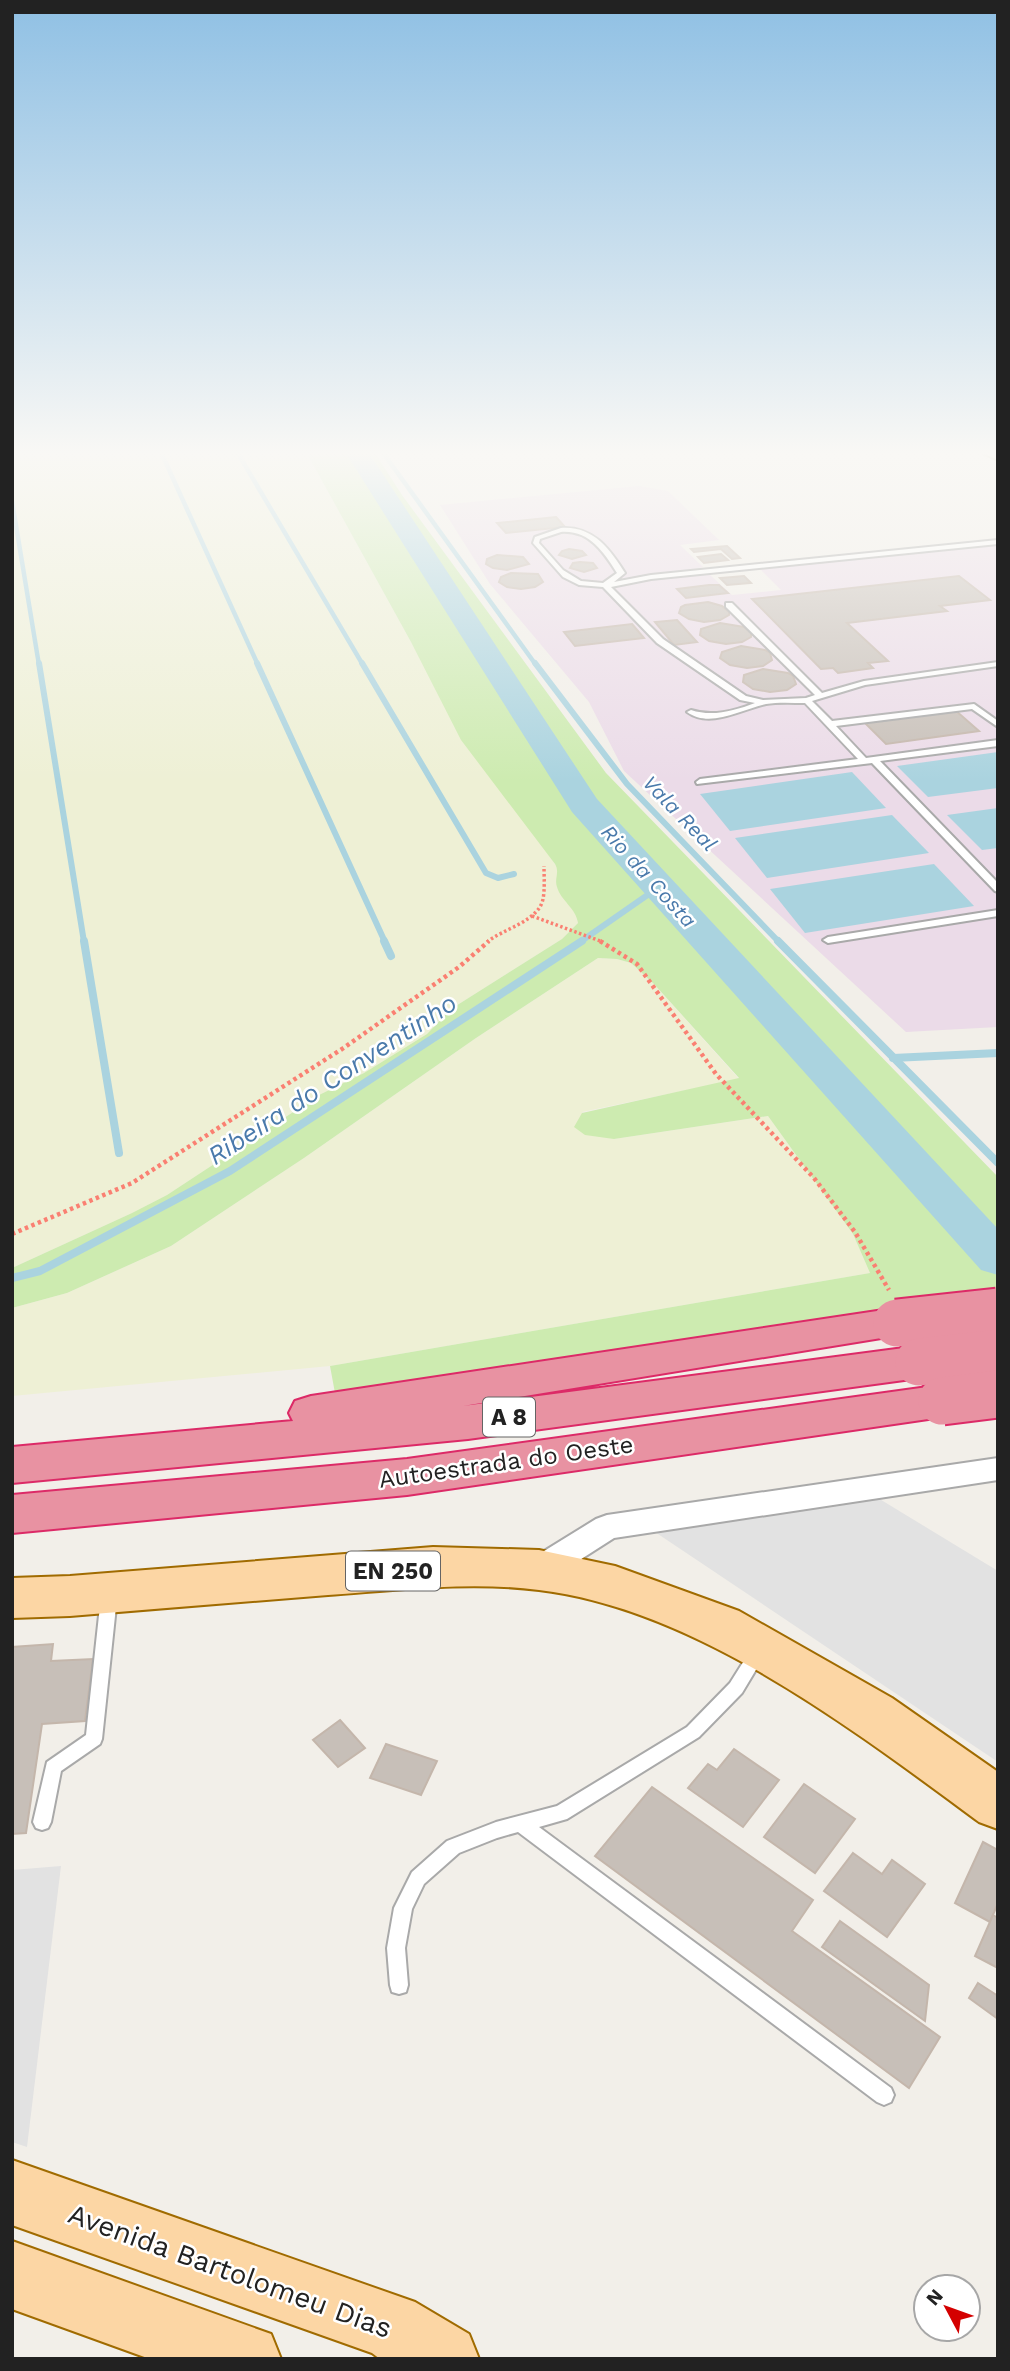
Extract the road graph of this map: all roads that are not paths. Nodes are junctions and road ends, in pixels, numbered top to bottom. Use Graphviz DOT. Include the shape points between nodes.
graph roads {
  1 [pos="553,561"];
  2 [pos="610,561"];
  3 [pos="814,561"];
  4 [pos="621,573"];
  5 [pos="652,577"];
  6 [pos="606,585"];
  7 [pos="729,605"];
  8 [pos="998,664"];
  9 [pos="821,696"];
  10 [pos="807,700"];
  11 [pos="763,702"];
  12 [pos="691,712"];
  13 [pos="830,724"];
  14 [pos="998,724"];
  15 [pos="998,743"];
  16 [pos="869,761"];
  17 [pos="700,782"];
  18 [pos="998,890"];
  19 [pos="998,913"];
  20 [pos="828,940"];
  21 [pos="998,1312"];
  22 [pos="998,1353"];
  23 [pos="998,1394"];
  24 [pos="97,1459"];
  25 [pos="12,1465"];
  26 [pos="998,1469"];
  27 [pos="12,1514"];
  28 [pos="538,1570"];
  29 [pos="110,1593"];
  30 [pos="12,1598"];
  31 [pos="760,1649"];
  32 [pos="998,1804"];
  33 [pos="42,1822"];
  34 [pos="521,1824"];
  35 [pos="399,1984"];
  36 [pos="884,2095"];
  37 [pos="12,2192"];
  38 [pos="12,2275"];
  39 [pos="246,2359"];
  40 [pos="444,2359"];
  1 -- 6 [label="lane" via="569,578"];
  2 -- 4 [label="lane"];
  3 -- 5 [label="lane"];
  4 -- 5 [label="lane"];
  4 -- 6 [label="lane"];
  5 -- 6 [label="lane"];
  6 -- 11 [label="lane" via="660,641 743,698"];
  7 -- 9 [label="lane"];
  8 -- 9 [label="lane" via="864,683"];
  9 -- 10 [label="lane"];
  10 -- 11 [label="lane"];
  10 -- 13 [label="lane"];
  11 -- 12 [label="lane" via="751,709 712,715 694,716"];
  13 -- 14 [label="lane" via="974,706"];
  13 -- 16 [label="lane"];
  15 -- 16 [label="lane"];
  16 -- 17 [label="lane"];
  16 -- 18 [label="lane"];
  19 -- 20 [label="lane"];
  21 -- 24 [label="highway, bridge" via="895,1310 263,1420"];
  22 -- 24 [label="highway, Autoestrada do Oeste / A 8, bridge" via="468,1422"];
  23 -- 27 [label="highway, Autoestrada do Oeste / A 8, bridge" via="407,1477"];
  24 -- 25 [label="highway, Autoestrada do Oeste / A 8"];
  26 -- 28 [label="street" via="607,1527"];
  28 -- 29 [label="main road, EN 250" via="433,1567"];
  28 -- 31 [label="main road, EN 250" via="615,1586 721,1626"];
  29 -- 30 [label="main road, EN 250"];
  29 -- 33 [label="lane" via="94,1739 52,1767"];
  31 -- 32 [label="main road, EN 250" via="873,1714"];
  31 -- 34 [label="lane" via="736,1688 693,1732 561,1813"];
  34 -- 35 [label="lane" via="453,1847 418,1878 403,1908 396,1948"];
  34 -- 36 [label="lane"];
  37 -- 40 [label="main road, Avenida Bartolomeu Dias" via="391,2326"];
  38 -- 39 [label="main road"];
}
